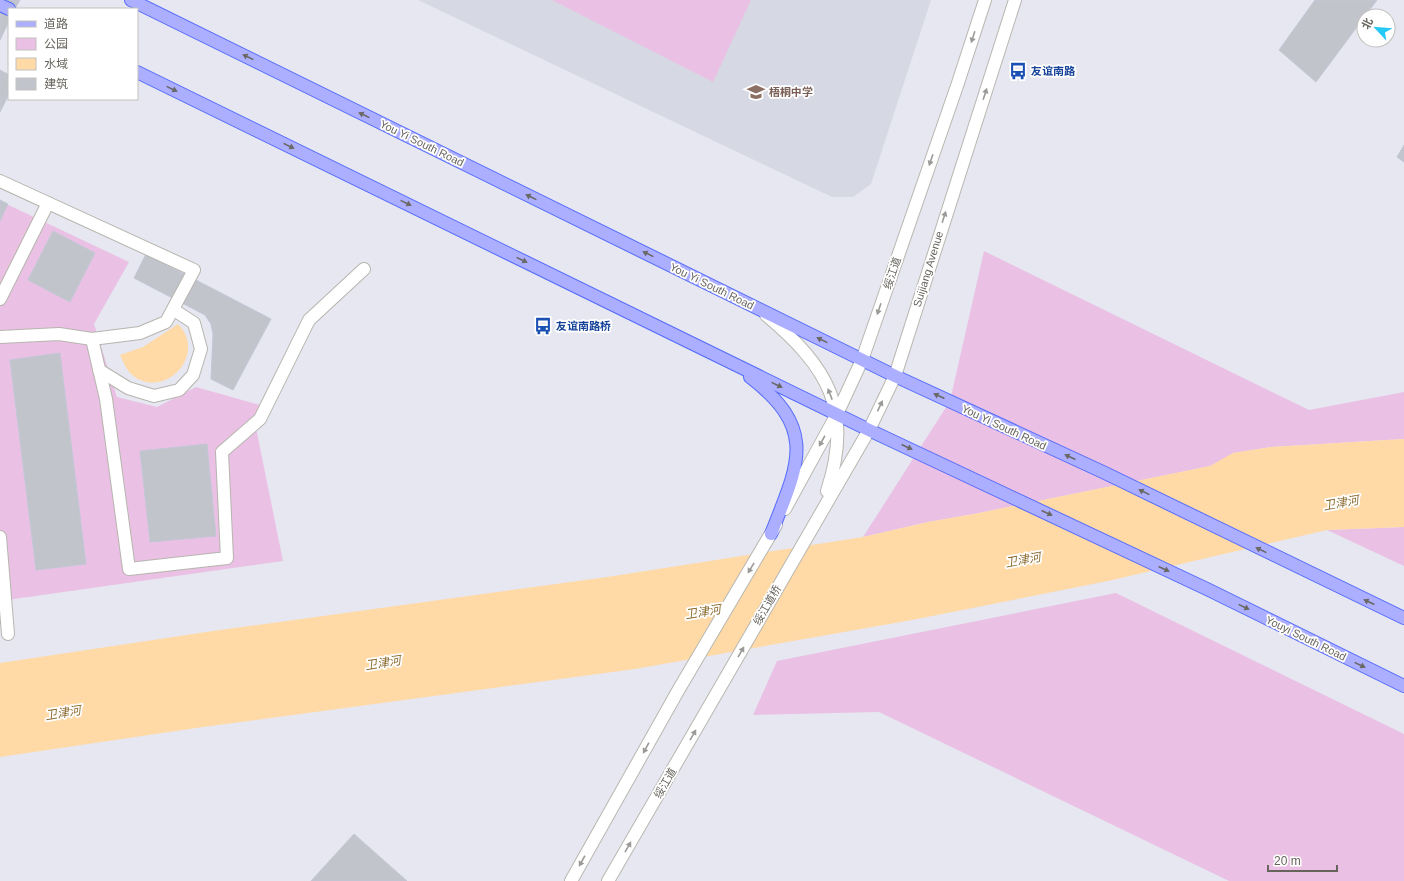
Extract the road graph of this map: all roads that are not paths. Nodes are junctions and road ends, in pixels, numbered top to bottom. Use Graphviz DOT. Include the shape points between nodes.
graph roads {
  1 [pos="131,0"];
  2 [pos="985,0"];
  3 [pos="1015,0"];
  4 [pos="138,72"];
  5 [pos="0,181"];
  6 [pos="48,203"];
  7 [pos="364,269"];
  8 [pos="0,299"];
  9 [pos="758,309"];
  10 [pos="174,310"];
  11 [pos="0,337"];
  12 [pos="92,339"];
  13 [pos="862,360"];
  14 [pos="730,362"];
  15 [pos="99,370"];
  16 [pos="895,376"];
  17 [pos="838,414"];
  18 [pos="869,430"];
  19 [pos="813,526"];
  20 [pos="771,534"];
  21 [pos="0,537"];
  22 [pos="1404,618"];
  23 [pos="8,634"];
  24 [pos="722,685"];
  25 [pos="1404,686"];
  26 [pos="571,881"];
  27 [pos="608,881"];
  9 -- 1 [label="main road, You Yi South Road, one-way"];
  2 -- 13 [label="main road, 绥江道, one-way"];
  16 -- 3 [label="main road, Suijiang Avenue, one-way"];
  4 -- 14 [label="main road, one-way"];
  5 -- 6 [label="main road"];
  6 -- 8 [label="main road"];
  6 -- 10 [label="main road" via="194,270"];
  7 -- 15 [label="main road" via="309,320 260,419 222,452 227,558 129,569 106,400"];
  13 -- 9 [label="main road, You Yi South Road, one-way"];
  17 -- 9 [label="main road, one-way" via="823,376 811,359 788,333"];
  10 -- 12 [label="main road" via="166,322 140,333"];
  10 -- 15 [label="main road" via="194,323 201,349 193,375 179,390 154,396 128,388"];
  11 -- 12 [label="main road" via="59,334"];
  12 -- 15 [label="main road"];
  13 -- 16 [label="main road, You Yi South Road"];
  13 -- 17 [label="main road, 绥江道"];
  14 -- 17 [label="main road, one-way"];
  14 -- 20 [label="main road" via="763,387 778,403 790,419 795,434 795,466"];
  18 -- 16 [label="main road, Suijiang Avenue, one-way"];
  22 -- 16 [label="main road, You Yi South Road, one-way" via="1105,473"];
  17 -- 18 [label="main road"];
  17 -- 19 [label="main road" via="835,464"];
  17 -- 20 [label="main road, 绥江道, one-way"];
  18 -- 19 [label="main road, Suijiang Avenue"];
  18 -- 25 [label="main road, Youyi South Road, one-way" via="1209,590"];
  24 -- 19 [label="main road, 绥江道桥, one-way"];
  20 -- 26 [label="main road, one-way" via="679,689"];
  21 -- 23 [label="main road"];
  27 -- 24 [label="main road, 绥江道, one-way"];
}
